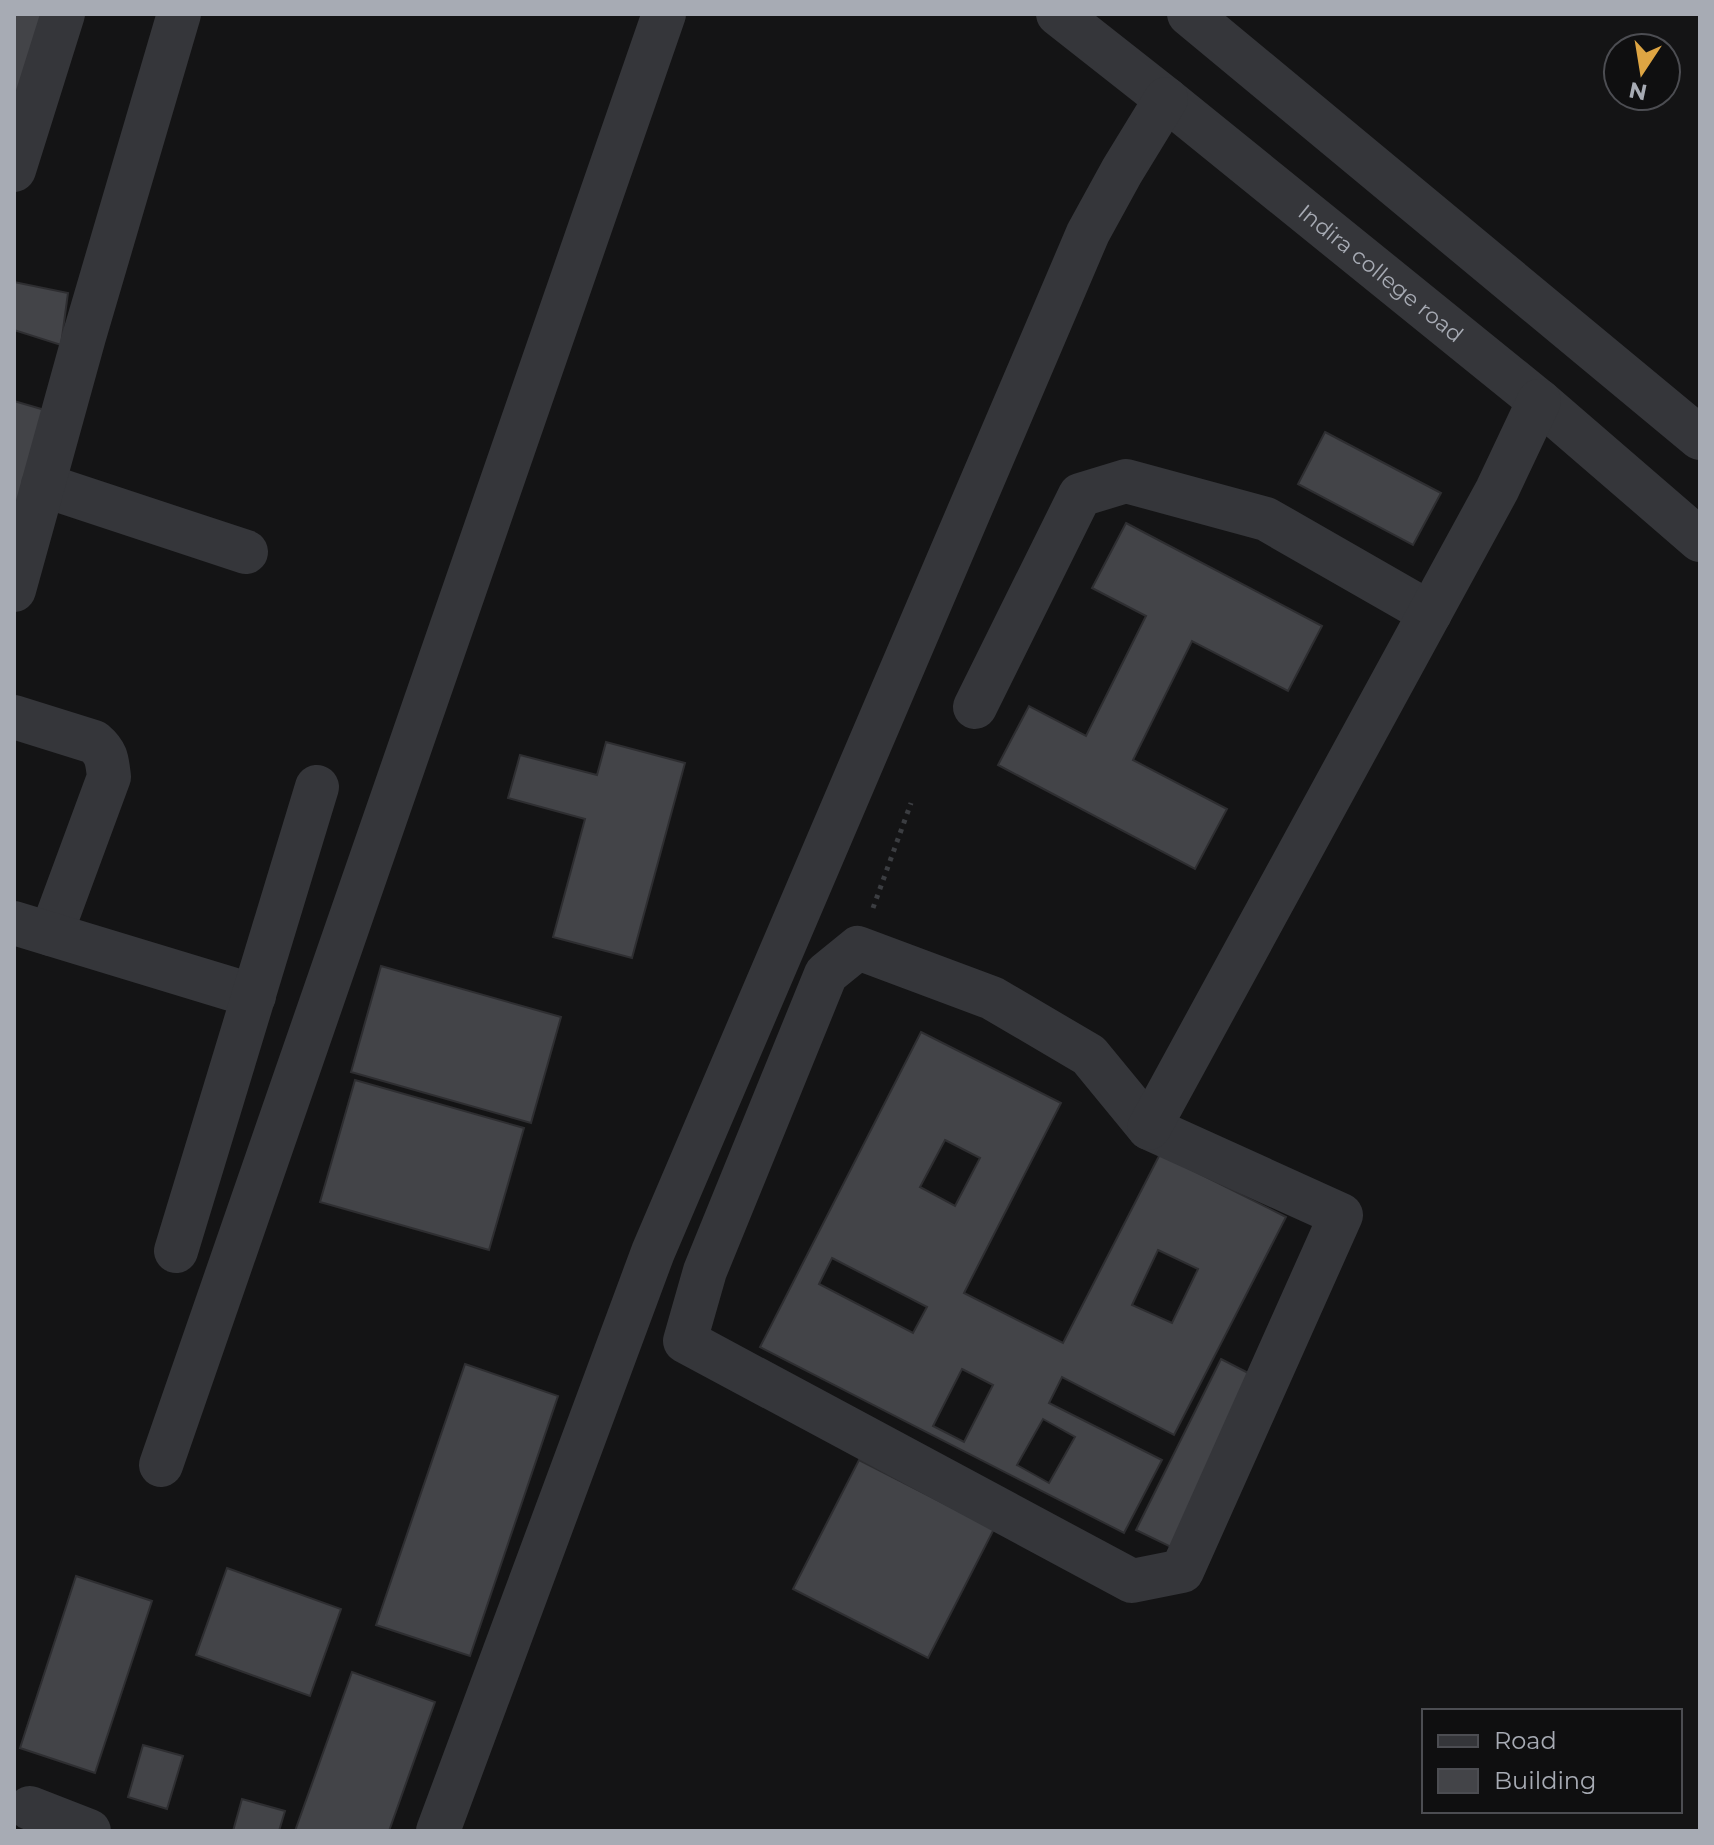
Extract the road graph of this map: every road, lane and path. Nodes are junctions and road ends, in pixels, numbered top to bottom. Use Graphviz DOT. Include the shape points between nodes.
graph roads {
  1 [pos="63,14"];
  2 [pos="179,14"];
  3 [pos="664,14"];
  4 [pos="1058,14"];
  5 [pos="1189,14"];
  6 [pos="1166,99"];
  7 [pos="14,170"];
  8 [pos="1539,401"];
  9 [pos="1700,438"];
  10 [pos="43,485"];
  11 [pos="1700,540"];
  12 [pos="246,552"];
  13 [pos="14,590"];
  14 [pos="1430,613"];
  15 [pos="975,707"];
  16 [pos="14,717"];
  17 [pos="317,787"];
  18 [pos="911,803"];
  19 [pos="33,929"];
  20 [pos="858,948"];
  21 [pos="254,996"];
  22 [pos="1149,1128"];
  23 [pos="176,1251"];
  24 [pos="161,1465"];
  25 [pos="30,1808"];
  26 [pos="89,1831"];
  27 [pos="438,1831"];
  1 -- 7 [label="street"];
  2 -- 10 [label="street"];
  3 -- 24 [label="street"];
  4 -- 6 [label="street, Indira college road"];
  5 -- 9 [label="street"];
  6 -- 8 [label="street, Indira college road"];
  6 -- 27 [label="street" via="1088,233 653,1252"];
  8 -- 11 [label="street, Indira college road"];
  8 -- 14 [label="street"];
  10 -- 12 [label="street"];
  10 -- 13 [label="street"];
  14 -- 15 [label="street" via="1266,519 1126,481 1080,495"];
  14 -- 22 [label="street"];
  16 -- 19 [label="street" via="94,742 104,751 109,777"];
  17 -- 21 [label="street"];
  18 -- 20 [label="path"];
  19 -- 21 [label="street"];
  20 -- 22 [label="street" via="992,998 1089,1055"];
  20 -- 22 [label="street" via="826,974 705,1271 685,1341 1132,1581 1182,1571 1341,1215"];
  21 -- 23 [label="street"];
  25 -- 26 [label="street"];
}
